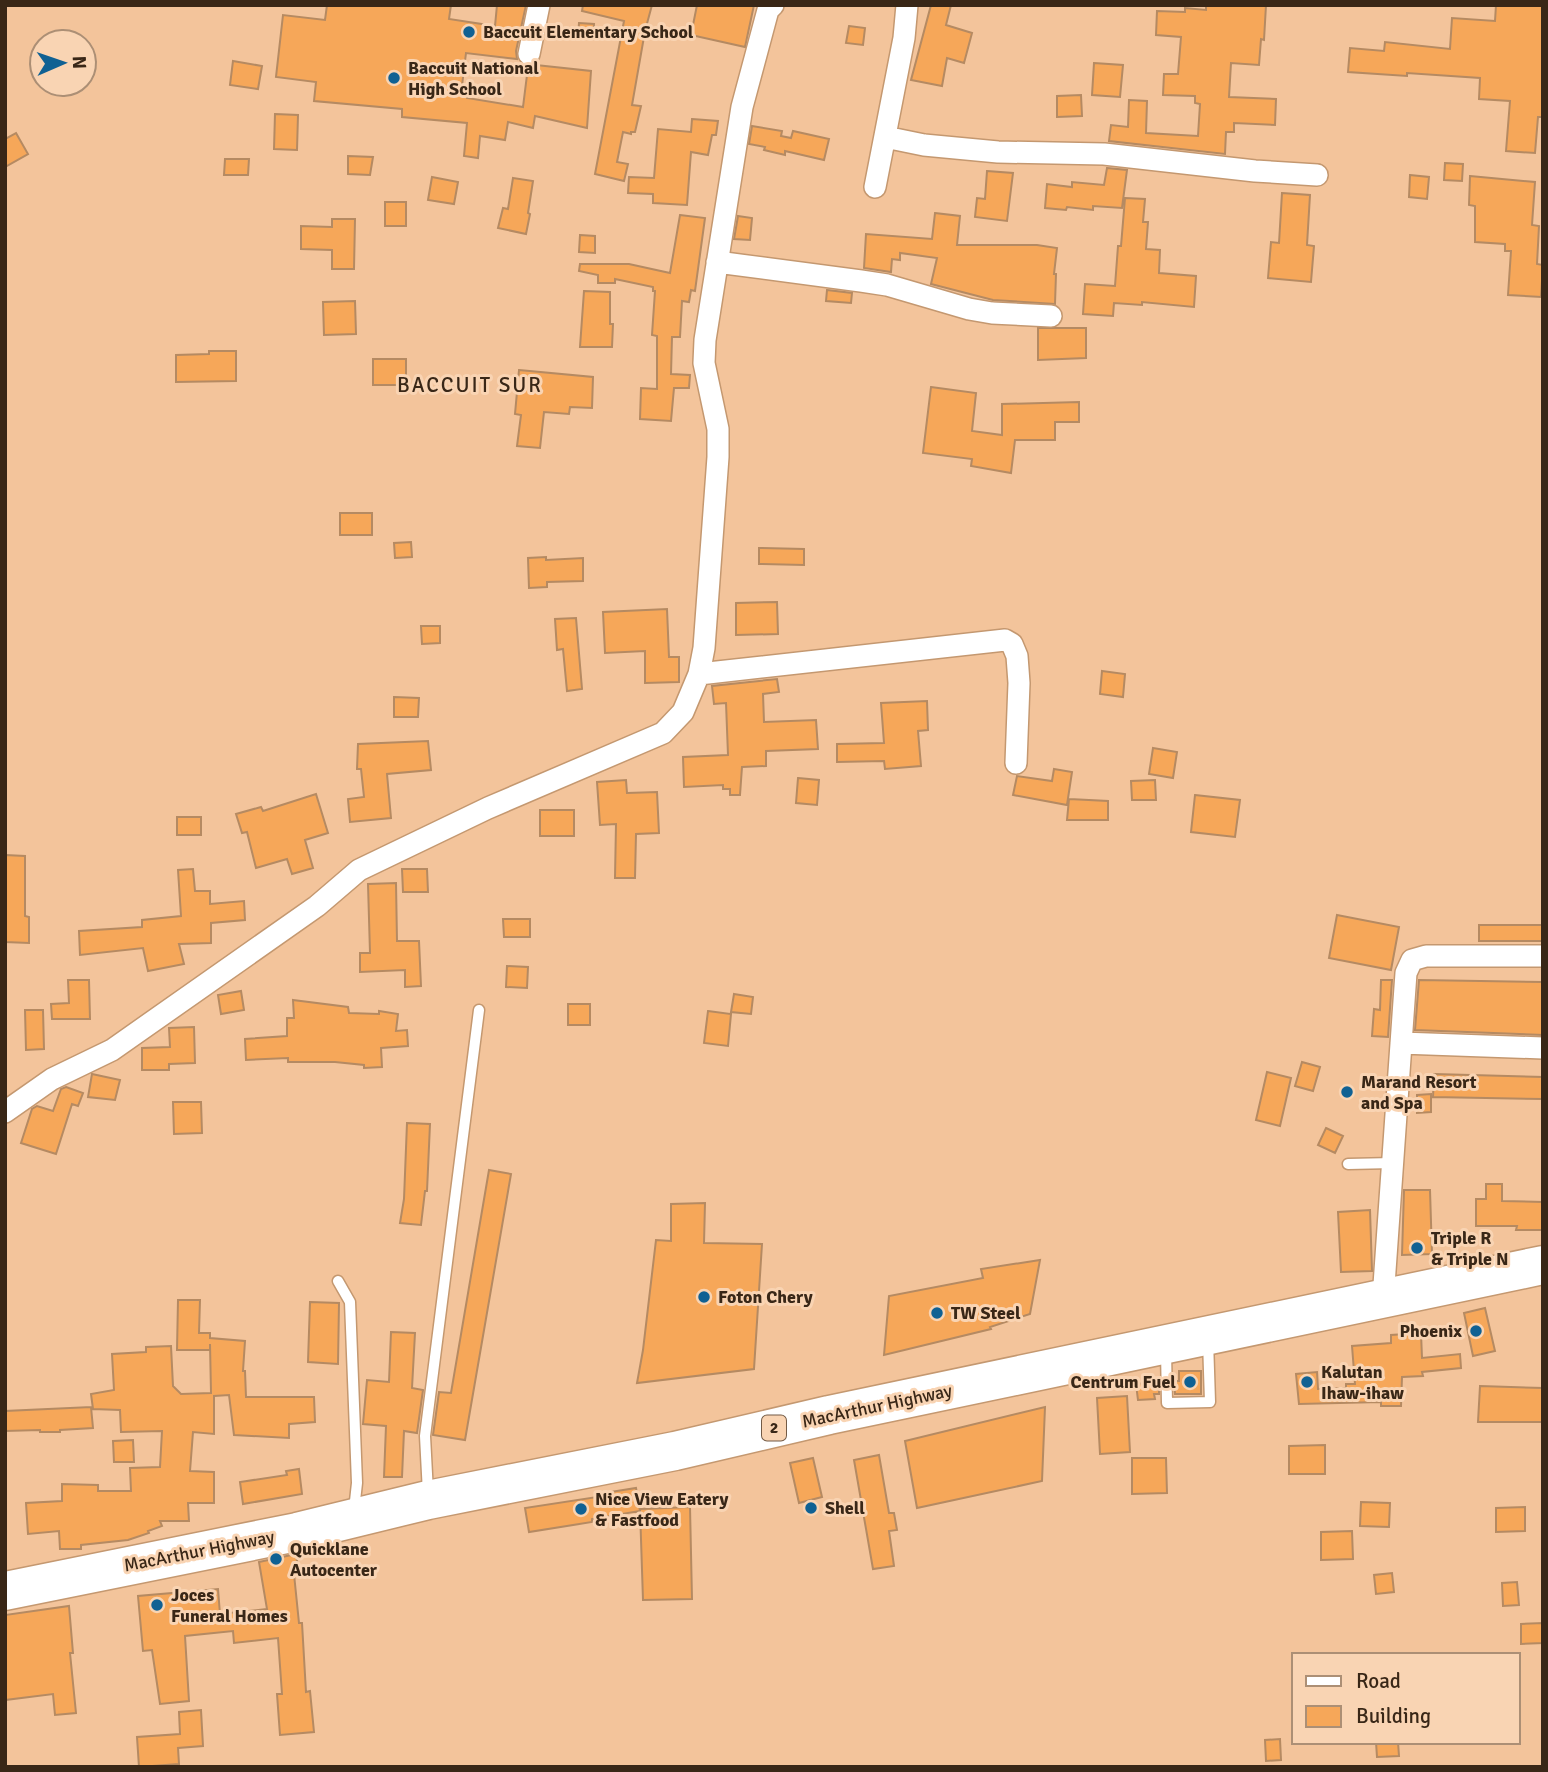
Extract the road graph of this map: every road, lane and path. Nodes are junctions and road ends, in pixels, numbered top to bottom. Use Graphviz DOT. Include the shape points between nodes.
graph roads {
  1 [pos="539,5"];
  2 [pos="773,5"];
  3 [pos="907,5"];
  4 [pos="529,54"];
  5 [pos="885,137"];
  6 [pos="1317,175"];
  7 [pos="875,187"];
  8 [pos="716,262"];
  9 [pos="1051,316"];
  10 [pos="699,674"];
  11 [pos="1016,763"];
  12 [pos="1543,956"];
  13 [pos="479,1010"];
  14 [pos="1401,1043"];
  15 [pos="1543,1048"];
  16 [pos="5,1112"];
  17 [pos="1393,1163"];
  18 [pos="1349,1164"];
  19 [pos="1543,1265"];
  20 [pos="338,1281"];
  21 [pos="1383,1298"];
  22 [pos="1208,1336"];
  23 [pos="1166,1345"];
  24 [pos="428,1500"];
  25 [pos="354,1517"];
  26 [pos="5,1591"];
  1 -- 4 [label="street"];
  2 -- 8 [label="street" via="742,107"];
  3 -- 5 [label="street"];
  5 -- 6 [label="street" via="998,152 1104,154"];
  5 -- 7 [label="street"];
  8 -- 9 [label="street" via="861,281 992,313"];
  8 -- 10 [label="street" via="704,363 719,429 718,457"];
  10 -- 11 [label="street" via="1005,639 1012,644 1018,665"];
  10 -- 16 [label="street" via="683,712 663,733 488,808 359,870 317,906 112,1050 52,1079"];
  12 -- 14 [label="street" via="1426,956 1412,960 1406,973"];
  13 -- 24 [label="lane" via="425,1436"];
  14 -- 15 [label="street"];
  14 -- 17 [label="street"];
  17 -- 18 [label="lane"];
  17 -- 21 [label="street"];
  19 -- 21 [label="highway, MacArthur Highway / 2"];
  20 -- 25 [label="lane" via="350,1302 357,1483"];
  21 -- 22 [label="highway, MacArthur Highway / 2"];
  22 -- 23 [label="highway, MacArthur Highway / 2"];
  22 -- 23 [label="lane" via="1210,1402 1167,1403"];
  23 -- 24 [label="highway, MacArthur Highway / 2"];
  24 -- 25 [label="highway, MacArthur Highway / 2"];
  25 -- 26 [label="highway, MacArthur Highway / 2"];
}
